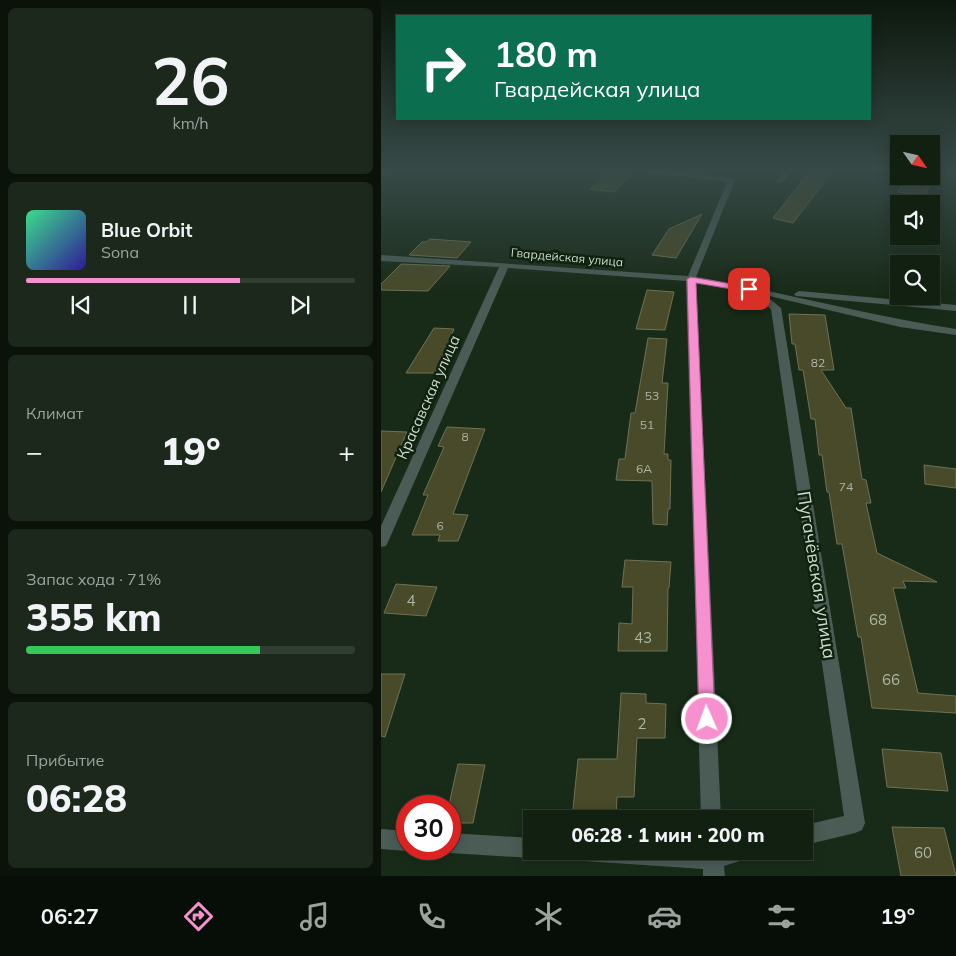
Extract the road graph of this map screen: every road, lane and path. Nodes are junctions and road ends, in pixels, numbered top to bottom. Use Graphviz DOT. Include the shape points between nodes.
graph roads {
  1 [pos="718,212"];
  2 [pos="381,258"];
  3 [pos="505,265"];
  4 [pos="691,279"];
  5 [pos="749,289"];
  6 [pos="956,308"];
  7 [pos="956,332"];
  8 [pos="381,542"];
  9 [pos="711,810"];
  10 [pos="813,833"];
  11 [pos="381,839"];
  12 [pos="396,840"];
  13 [pos="461,844"];
  14 [pos="523,847"];
  15 [pos="690,860"];
  16 [pos="713,862"];
  1 -- 4 [label="street"];
  2 -- 3 [label="street, Гвардейская улица"];
  3 -- 4 [label="street, Гвардейская улица"];
  3 -- 8 [label="street, Красавская улица"];
  4 -- 5 [label="street, Гвардейская улица"];
  4 -- 9 [label="street"];
  5 -- 6 [label="street"];
  5 -- 7 [label="street" via="900,324"];
  5 -- 10 [label="street, Пугачёвская улица" via="776,308 855,823"];
  11 -- 12 [label="street"];
  13 -- 14 [label="street"];
  15 -- 16 [label="street"];
}
